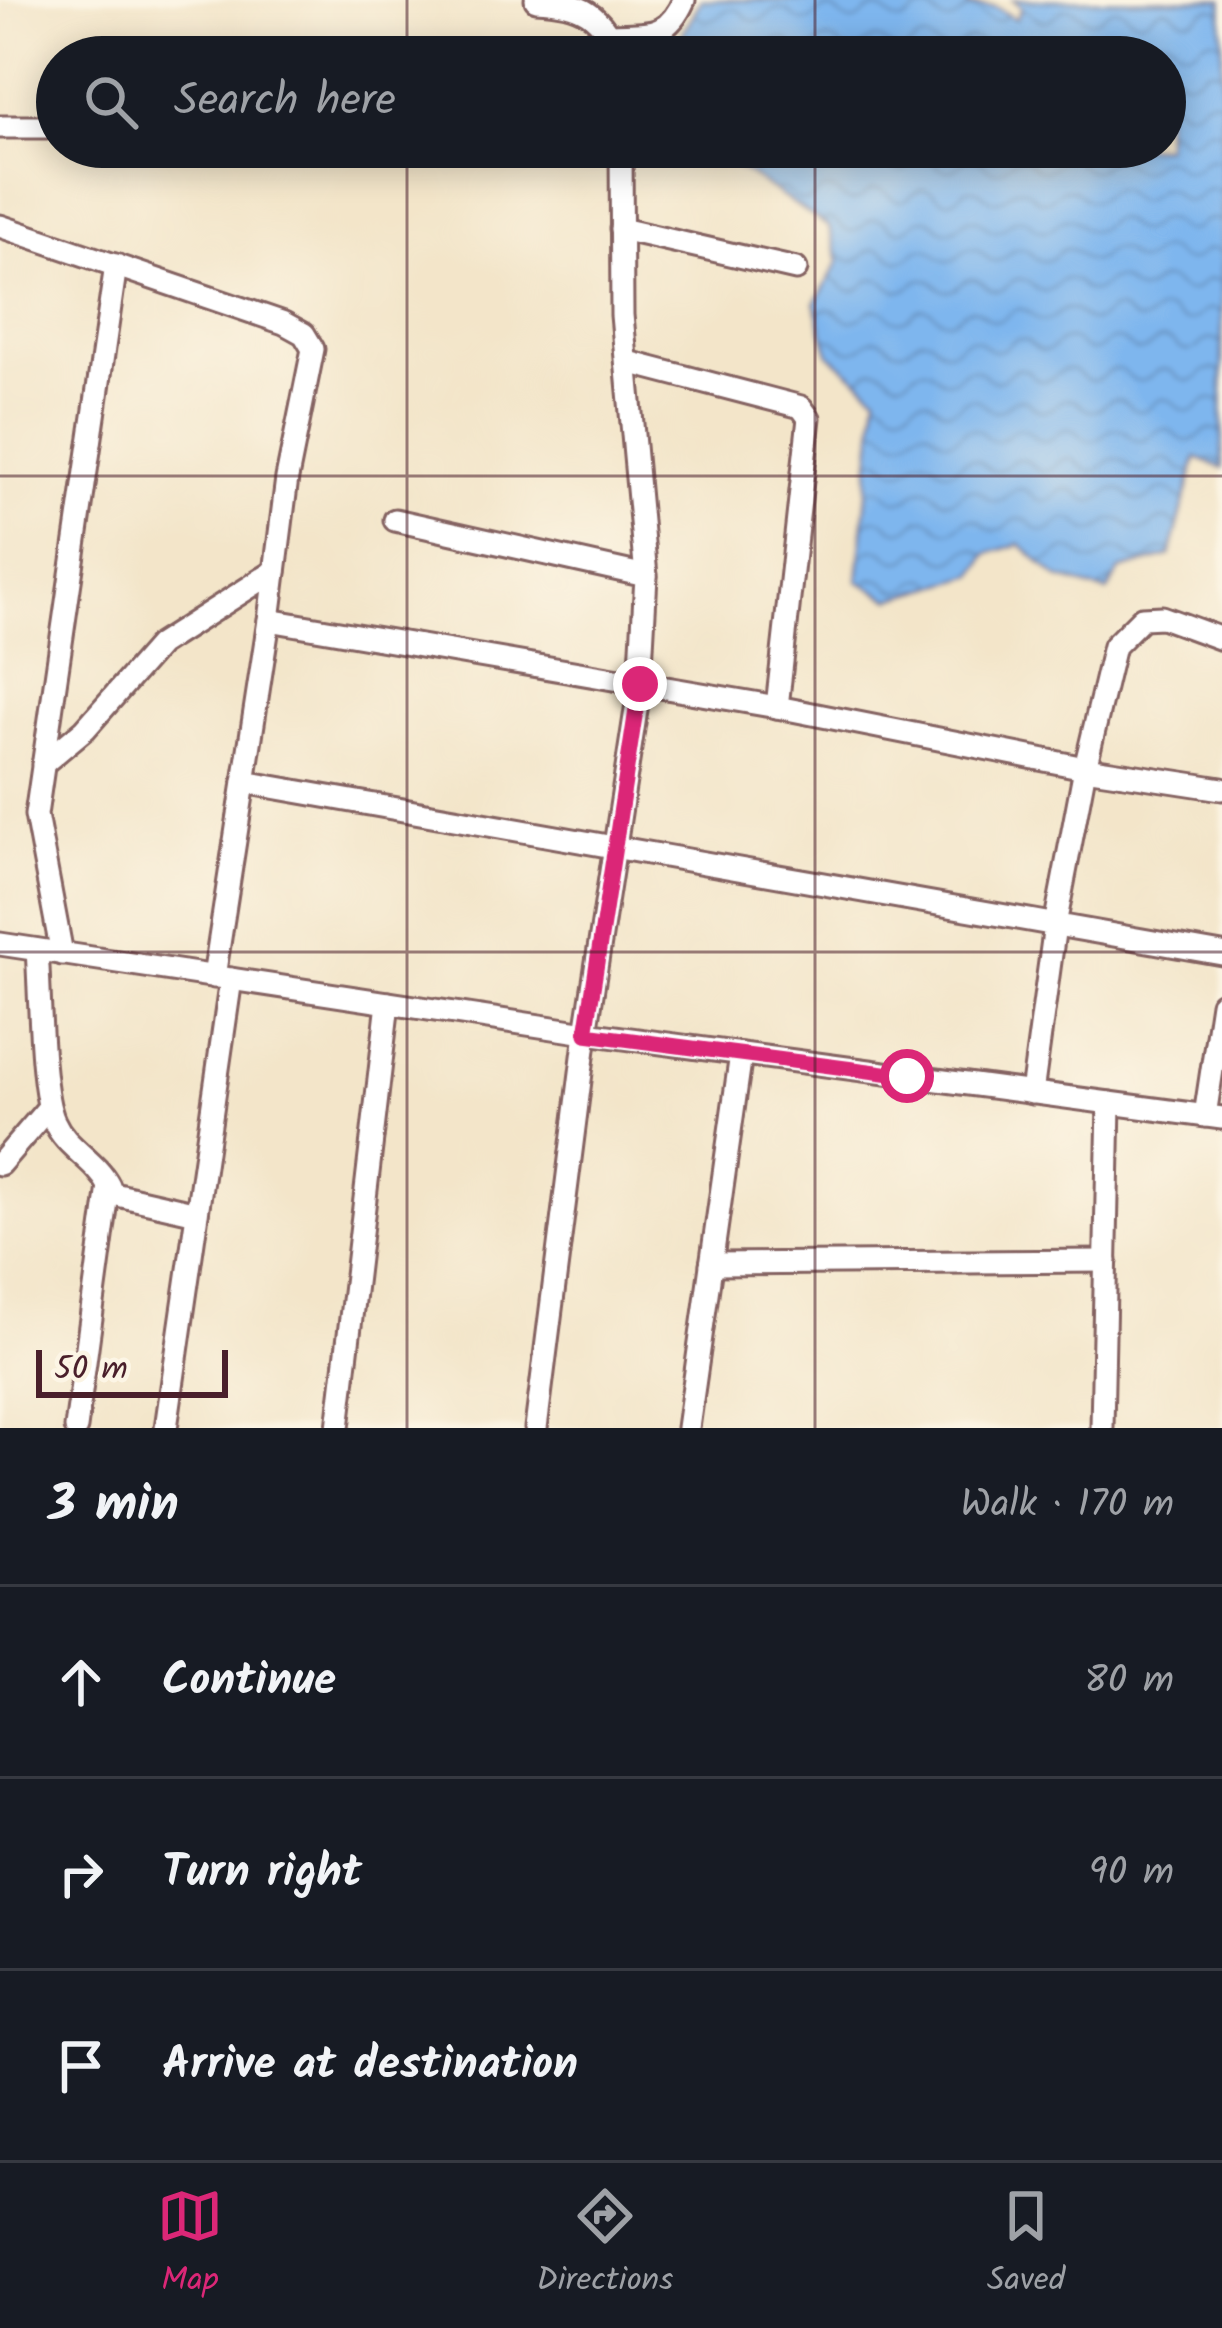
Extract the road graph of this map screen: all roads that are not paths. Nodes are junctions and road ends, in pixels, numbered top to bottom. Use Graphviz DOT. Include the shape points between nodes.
graph roads {
  1 [pos="536,0"];
  2 [pos="684,0"];
  3 [pos="566,1"];
  4 [pos="610,35"];
  5 [pos="0,127"];
  6 [pos="36,127"];
  7 [pos="621,168"];
  8 [pos="0,226"];
  9 [pos="621,229"];
  10 [pos="116,265"];
  11 [pos="796,269"];
  12 [pos="628,362"];
  13 [pos="395,520"];
  14 [pos="275,571"];
  15 [pos="646,577"];
  16 [pos="269,620"];
  17 [pos="1222,639"];
  18 [pos="640,684"];
  19 [pos="777,706"];
  20 [pos="44,764"];
  21 [pos="1085,768"];
  22 [pos="244,782"];
  23 [pos="1222,789"];
  24 [pos="615,847"];
  25 [pos="1055,925"];
  26 [pos="0,944"];
  27 [pos="37,950"];
  28 [pos="62,954"];
  29 [pos="1222,954"];
  30 [pos="222,978"];
  31 [pos="388,1003"];
  32 [pos="1222,1003"];
  33 [pos="586,1034"];
  34 [pos="741,1054"];
  35 [pos="1032,1093"];
  36 [pos="1109,1103"];
  37 [pos="48,1108"];
  38 [pos="1213,1117"];
  39 [pos="0,1164"];
  40 [pos="109,1193"];
  41 [pos="197,1213"];
  42 [pos="1106,1261"];
  43 [pos="711,1264"];
  44 [pos="76,1428"];
  45 [pos="166,1428"];
  46 [pos="338,1428"];
  47 [pos="536,1428"];
  48 [pos="688,1428"];
  49 [pos="702,1428"];
  50 [pos="1102,1428"];
  1 -- 3 [label="street"];
  2 -- 4 [label="street" via="669,27"];
  3 -- 4 [label="street"];
  5 -- 6 [label="street"];
  7 -- 9 [label="street"];
  8 -- 10 [label="street"];
  9 -- 11 [label="street"];
  9 -- 12 [label="street"];
  10 -- 14 [label="street" via="284,323 314,349"];
  10 -- 20 [label="street"];
  12 -- 15 [label="street"];
  12 -- 19 [label="street" via="801,407 808,418"];
  13 -- 15 [label="street"];
  14 -- 16 [label="street"];
  14 -- 20 [label="street" via="159,645"];
  15 -- 18 [label="street"];
  16 -- 18 [label="street"];
  16 -- 22 [label="street"];
  17 -- 21 [label="street" via="1162,617 1127,629 1114,646"];
  18 -- 19 [label="street"];
  18 -- 24 [label="street"];
  19 -- 21 [label="street"];
  20 -- 28 [label="street" via="36,815"];
  21 -- 23 [label="street"];
  21 -- 25 [label="street"];
  22 -- 24 [label="street"];
  22 -- 30 [label="street"];
  24 -- 25 [label="street"];
  24 -- 33 [label="street"];
  25 -- 29 [label="street"];
  25 -- 35 [label="street"];
  26 -- 27 [label="street"];
  27 -- 28 [label="street"];
  27 -- 37 [label="street"];
  28 -- 30 [label="street"];
  30 -- 31 [label="street"];
  30 -- 41 [label="street"];
  31 -- 33 [label="street"];
  31 -- 46 [label="street"];
  32 -- 38 [label="street"];
  33 -- 34 [label="street"];
  33 -- 47 [label="street"];
  34 -- 35 [label="street"];
  34 -- 43 [label="street"];
  35 -- 36 [label="street"];
  36 -- 38 [label="street"];
  36 -- 42 [label="street"];
  37 -- 39 [label="street"];
  37 -- 40 [label="street" via="67,1145 104,1177"];
  40 -- 41 [label="street"];
  40 -- 44 [label="street"];
  41 -- 45 [label="street"];
  42 -- 43 [label="street"];
  42 -- 50 [label="street"];
  43 -- 48 [label="street"];
  48 -- 49 [label="street"];
}
